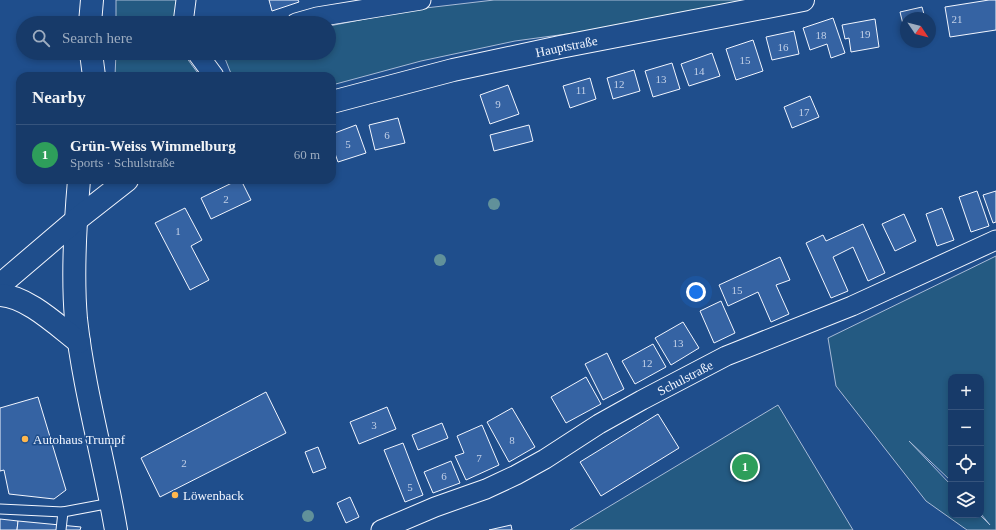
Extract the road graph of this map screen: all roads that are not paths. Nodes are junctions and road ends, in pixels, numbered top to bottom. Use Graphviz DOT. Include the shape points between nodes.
graph roads {
  1 [pos="92,0"];
  2 [pos="186,0"];
  3 [pos="421,0"];
  4 [pos="803,0"];
  5 [pos="91,16"];
  6 [pos="184,16"];
  7 [pos="324,16"];
  8 [pos="87,60"];
  9 [pos="92,60"];
  10 [pos="205,60"];
  11 [pos="86,72"];
  12 [pos="93,72"];
  13 [pos="212,72"];
  14 [pos="336,101"];
  15 [pos="79,184"];
  16 [pos="122,184"];
  17 [pos="76,220"];
  18 [pos="996,240"];
  19 [pos="0,285"];
  20 [pos="0,295"];
  21 [pos="79,342"];
  22 [pos="111,503"];
  23 [pos="0,509"];
  24 [pos="63,512"];
  25 [pos="61,530"];
  26 [pos="116,530"];
  27 [pos="381,530"];
  1 -- 5 [label="main road"];
  2 -- 6 [label="street"];
  3 -- 7 [label="street"];
  4 -- 14 [label="main road, Hauptstraße" via="545,50 453,70"];
  8 -- 11 [label="main road"];
  9 -- 12 [label="main road"];
  10 -- 13 [label="street"];
  15 -- 17 [label="main road"];
  16 -- 17 [label="main road"];
  17 -- 19 [label="main road"];
  17 -- 21 [label="main road" via="74,283"];
  18 -- 27 [label="street, Schulstraße" via="852,306 726,356 642,400 516,475"];
  20 -- 21 [label="main road" via="7,295 26,303"];
  21 -- 22 [label="main road" via="88,398"];
  22 -- 24 [label="lane"];
  22 -- 26 [label="main road"];
  23 -- 24 [label="lane"];
  24 -- 25 [label="lane"];
}
